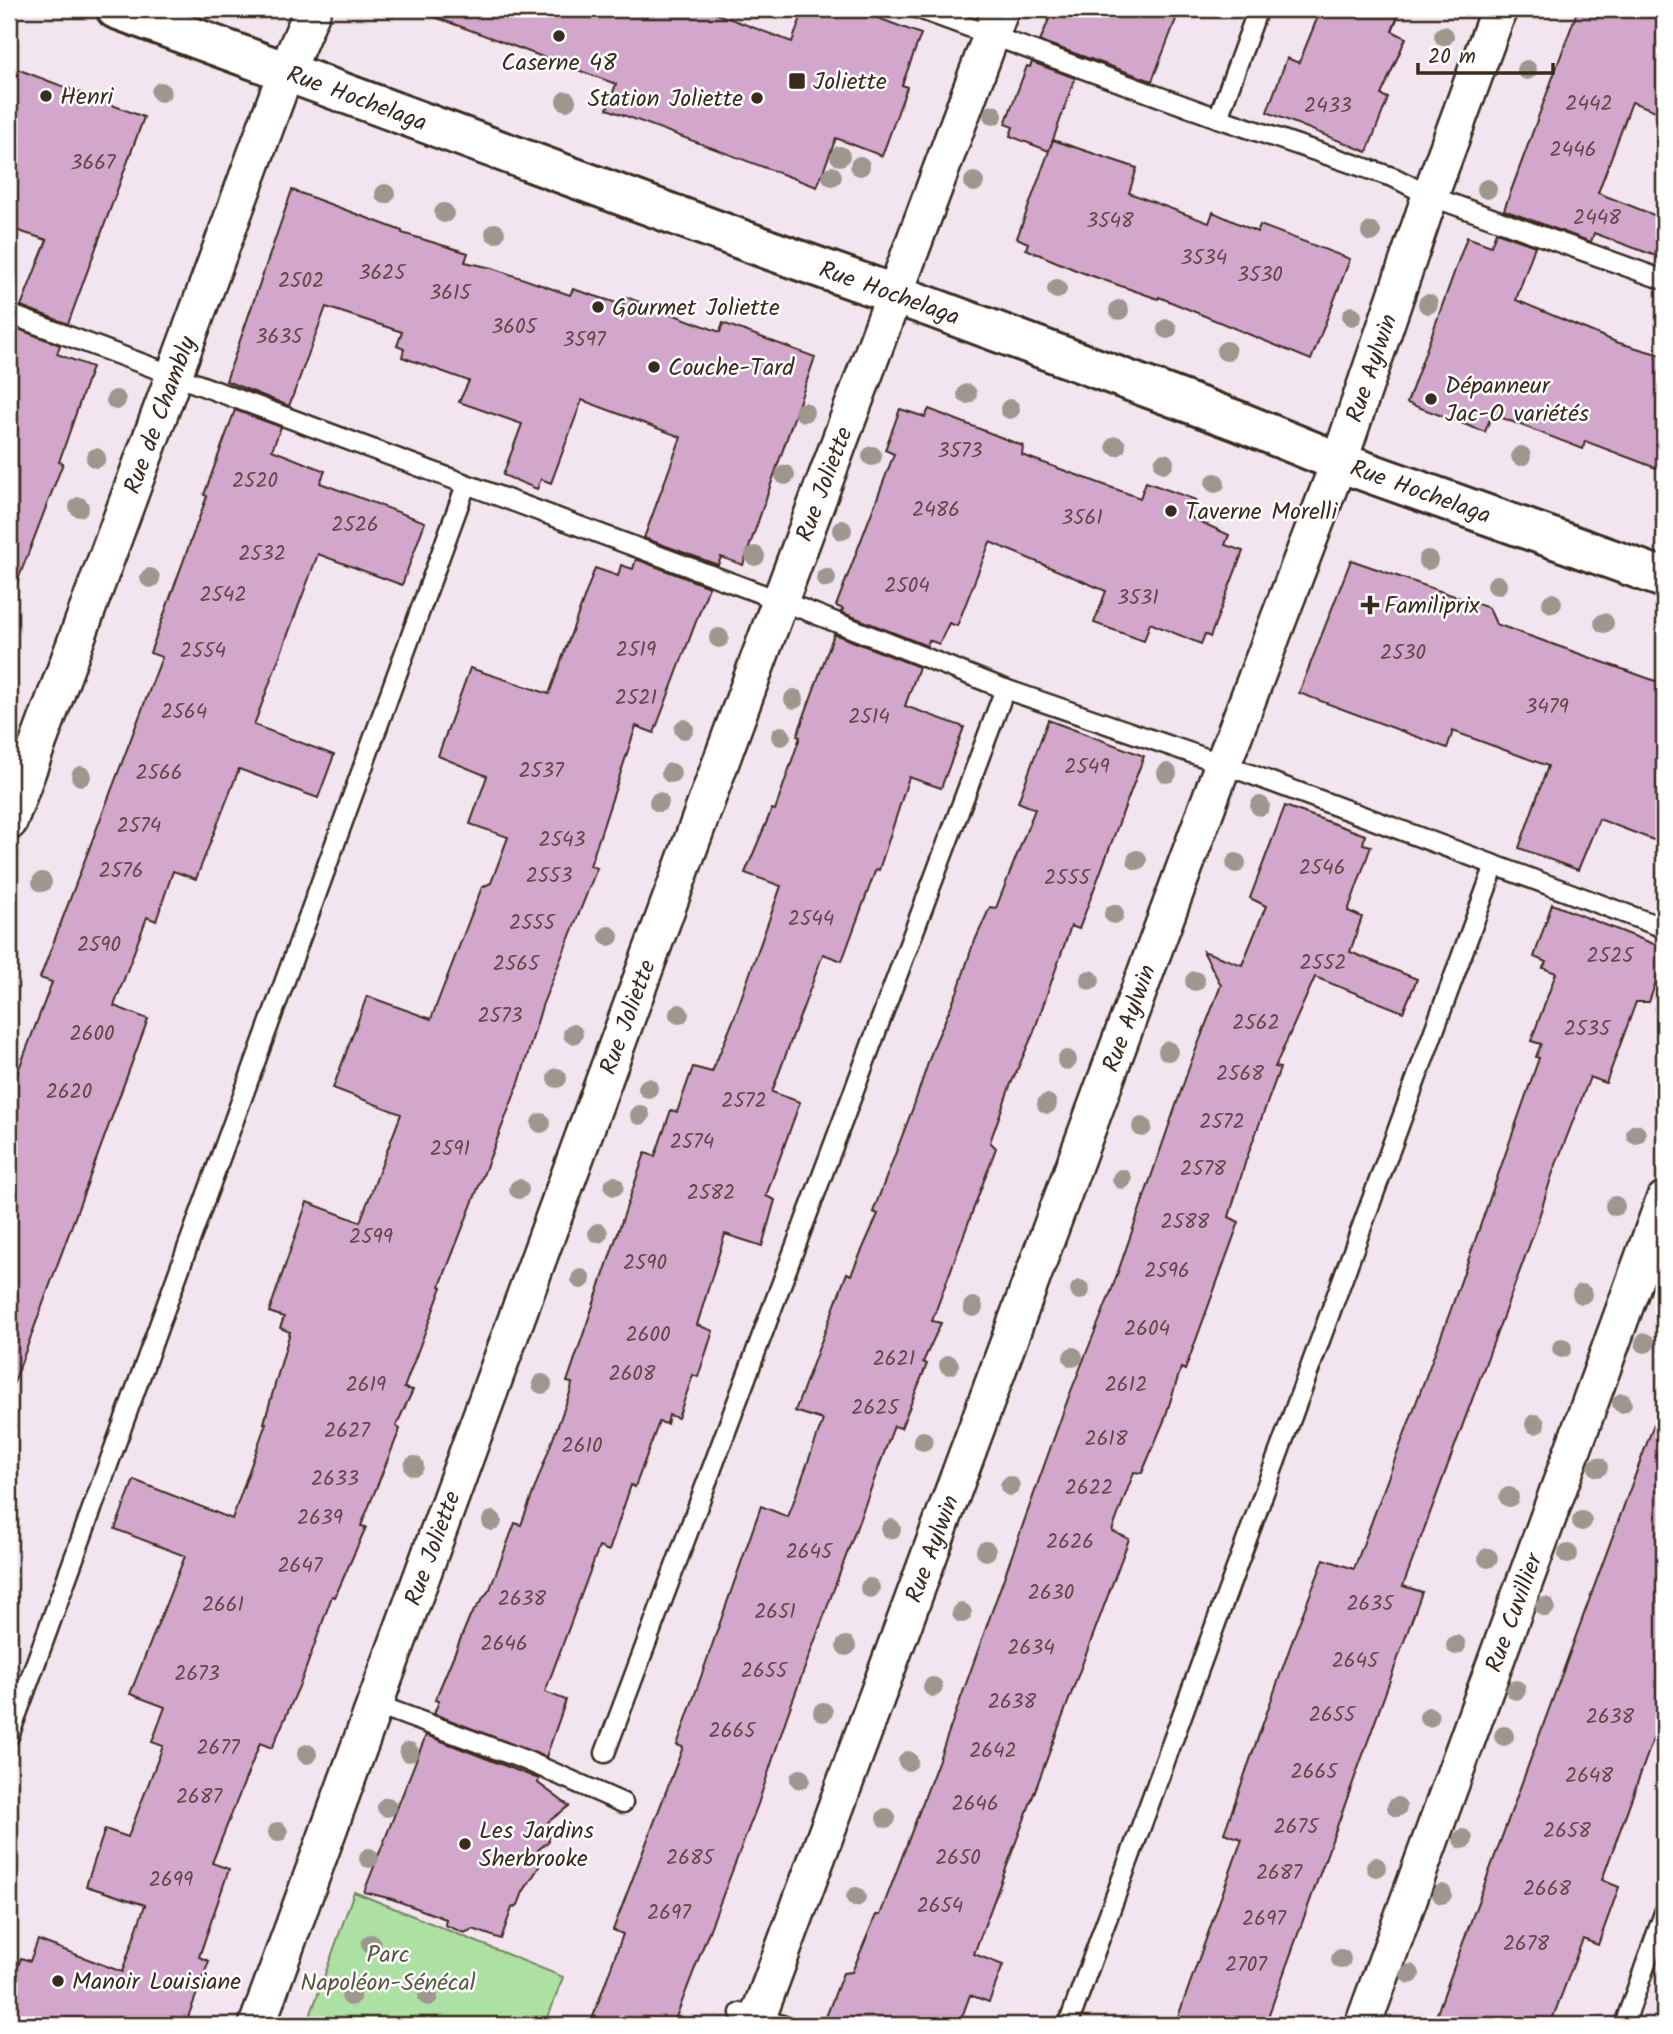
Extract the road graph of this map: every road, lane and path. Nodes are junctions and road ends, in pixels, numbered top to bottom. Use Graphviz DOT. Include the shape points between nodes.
graph roads {
  1 [pos="116,9"];
  2 [pos="313,9"];
  3 [pos="919,9"];
  4 [pos="1258,9"];
  5 [pos="1499,9"];
  6 [pos="996,22"];
  7 [pos="286,72"];
  8 [pos="1218,118"];
  9 [pos="1430,196"];
  10 [pos="1664,280"];
  11 [pos="895,294"];
  12 [pos="9,314"];
  13 [pos="174,377"];
  14 [pos="1339,462"];
  15 [pos="466,485"];
  16 [pos="1664,578"];
  17 [pos="780,601"];
  18 [pos="1005,689"];
  19 [pos="1223,764"];
  20 [pos="9,822"];
  21 [pos="1494,865"];
  22 [pos="1664,928"];
  23 [pos="1664,1200"];
  24 [pos="375,1704"];
  25 [pos="9,1737"];
  26 [pos="605,1753"];
  27 [pos="623,1803"];
  28 [pos="1664,1913"];
  29 [pos="759,2020"];
  30 [pos="257,2025"];
  31 [pos="1068,2025"];
  32 [pos="1363,2025"];
  33 [pos="1624,2025"];
  1 -- 7 [label="street, Rue Hochelaga"];
  2 -- 7 [label="street, Rue de Chambly"];
  3 -- 6 [label="lane"];
  4 -- 8 [label="lane"];
  5 -- 9 [label="street, Rue Aylwin"];
  6 -- 8 [label="lane"];
  6 -- 11 [label="street, Rue Joliette"];
  7 -- 11 [label="street, Rue Hochelaga"];
  7 -- 13 [label="street, Rue de Chambly"];
  8 -- 9 [label="lane" via="1395,178"];
  9 -- 10 [label="lane"];
  9 -- 14 [label="street, Rue Aylwin"];
  11 -- 14 [label="street, Rue Hochelaga"];
  11 -- 17 [label="street, Rue Joliette"];
  12 -- 13 [label="lane"];
  13 -- 15 [label="lane"];
  13 -- 20 [label="street, Rue de Chambly"];
  14 -- 16 [label="street, Rue Hochelaga"];
  14 -- 19 [label="street, Rue Aylwin"];
  15 -- 17 [label="lane"];
  15 -- 25 [label="lane"];
  17 -- 18 [label="lane"];
  17 -- 24 [label="street, Rue Joliette"];
  18 -- 19 [label="lane"];
  18 -- 26 [label="lane"];
  19 -- 21 [label="lane"];
  19 -- 29 [label="street, Rue Aylwin"];
  21 -- 22 [label="lane"];
  21 -- 31 [label="lane"];
  23 -- 32 [label="street, Rue Cuvillier"];
  24 -- 27 [label="lane" via="525,1760"];
  24 -- 30 [label="street, Rue Joliette"];
  28 -- 33 [label="lane"];
}
